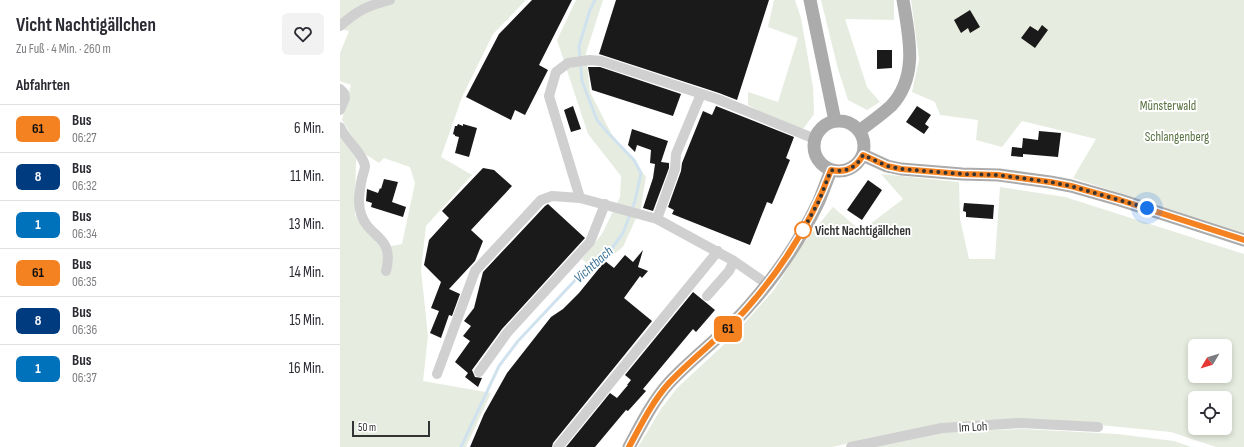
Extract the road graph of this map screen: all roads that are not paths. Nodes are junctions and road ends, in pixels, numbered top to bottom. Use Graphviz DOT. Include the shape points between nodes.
graph roads {
  1 [pos="390,0"];
  2 [pos="810,0"];
  3 [pos="903,0"];
  4 [pos="340,26"];
  5 [pos="340,89"];
  6 [pos="701,94"];
  7 [pos="340,110"];
  8 [pos="835,121"];
  9 [pos="340,127"];
  10 [pos="859,131"];
  11 [pos="815,139"];
  12 [pos="863,155"];
  13 [pos="831,170"];
  14 [pos="580,198"];
  15 [pos="605,204"];
  16 [pos="657,219"];
  17 [pos="1244,240"];
  18 [pos="718,251"];
  19 [pos="734,261"];
  20 [pos="386,272"];
  21 [pos="767,284"];
  22 [pos="707,296"];
  23 [pos="479,372"];
  24 [pos="437,374"];
  25 [pos="1098,427"];
  26 [pos="558,447"];
  27 [pos="629,447"];
  28 [pos="851,447"];
  1 -- 4 [label="street" via="362,9"];
  2 -- 8 [label="main road"];
  3 -- 10 [label="main road" via="910,49 907,78 890,106"];
  5 -- 7 [label="street" via="345,98"];
  6 -- 11 [label="street"];
  6 -- 14 [label="street" via="590,60 568,63 556,72 549,96"];
  6 -- 16 [label="street" via="676,154 675,169"];
  8 -- 10 [label="main road" via="851,124"];
  8 -- 11 [label="main road" via="822,127"];
  9 -- 20 [label="street" via="365,166 359,206 364,221 378,235 388,252"];
  10 -- 12 [label="main road" via="863,138"];
  11 -- 13 [label="main road" via="815,154 818,161"];
  12 -- 13 [label="main road" via="850,169"];
  12 -- 17 [label="main road" via="887,166 901,169 998,175 1071,186"];
  13 -- 21 [label="main road" via="807,223"];
  14 -- 15 [label="street"];
  14 -- 24 [label="street" via="552,196 541,200 475,271"];
  15 -- 16 [label="street"];
  15 -- 23 [label="street" via="590,242 507,333"];
  16 -- 18 [label="street"];
  18 -- 19 [label="street"];
  18 -- 26 [label="street"];
  19 -- 21 [label="street"];
  19 -- 22 [label="street"];
  21 -- 27 [label="main road" via="727,330 670,383 653,404"];
  25 -- 28 [label="street, Im Loh" via="1020,423 942,428"];
}
